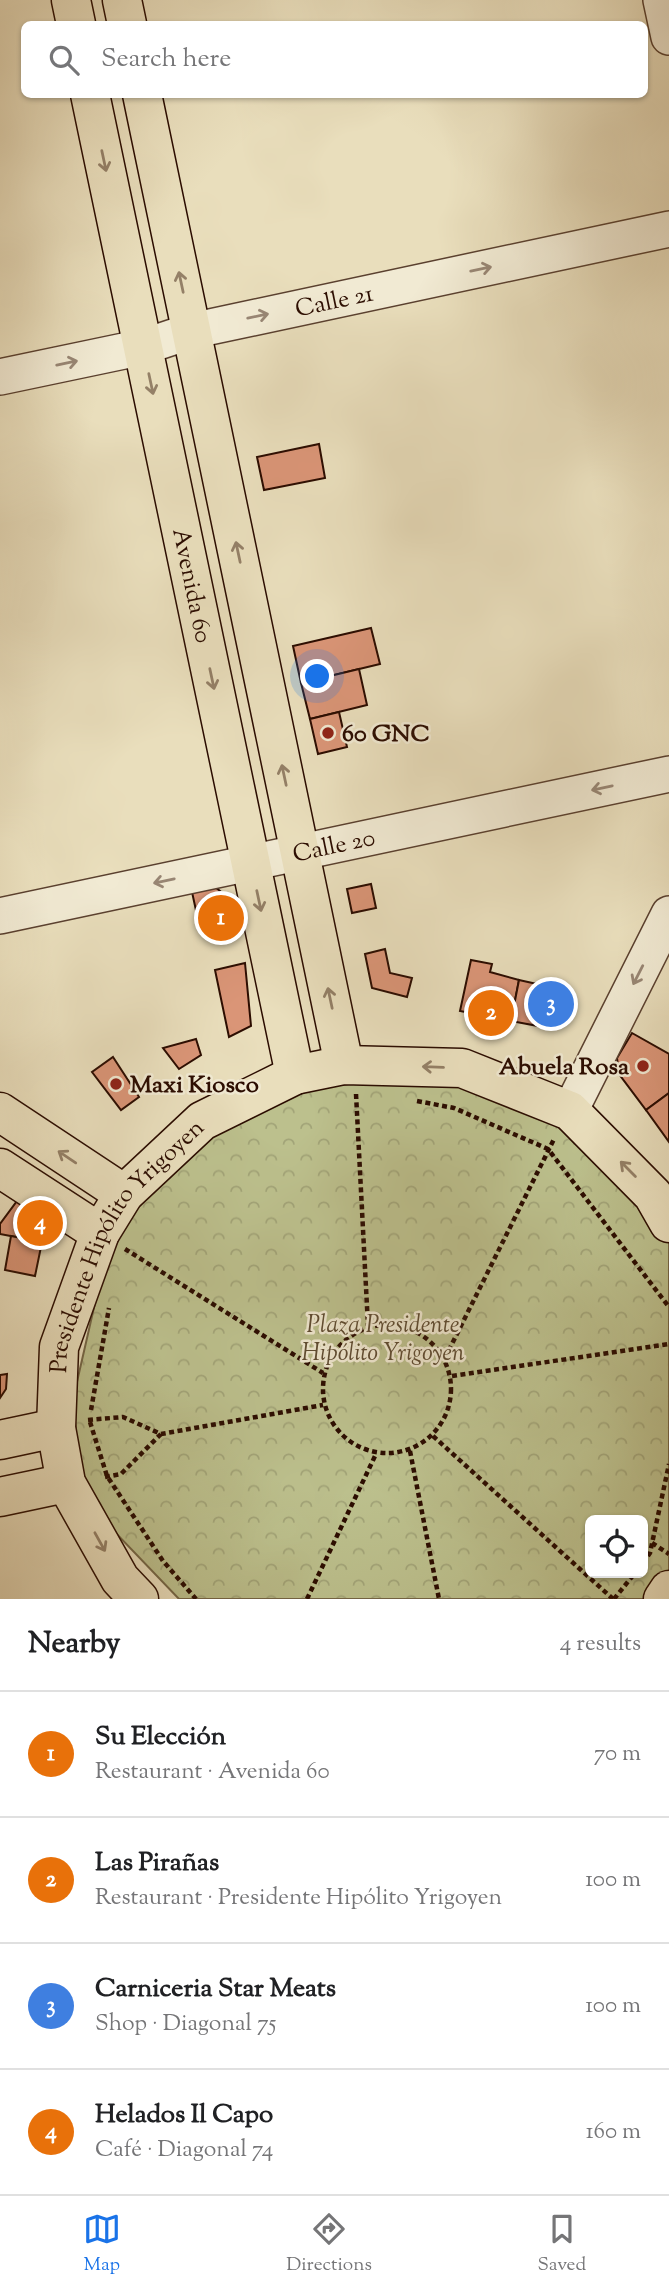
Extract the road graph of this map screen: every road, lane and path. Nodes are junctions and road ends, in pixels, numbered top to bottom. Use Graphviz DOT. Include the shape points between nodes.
graph roads {
  1 [pos="71,0"];
  2 [pos="122,0"];
  3 [pos="661,0"];
  4 [pos="75,21"];
  5 [pos="126,21"];
  6 [pos="669,37"];
  7 [pos="91,98"];
  8 [pos="143,98"];
  9 [pos="669,229"];
  10 [pos="191,331"];
  11 [pos="143,347"];
  12 [pos="0,377"];
  13 [pos="669,774"];
  14 [pos="300,852"];
  15 [pos="251,862"];
  16 [pos="669,914"];
  17 [pos="0,916"];
  18 [pos="295,1075"];
  19 [pos="354,1085"];
  20 [pos="405,1099"];
  21 [pos="570,1111"];
  22 [pos="0,1112"];
  23 [pos="548,1149"];
  24 [pos="0,1168"];
  25 [pos="124,1194"];
  26 [pos="669,1223"];
  27 [pos="119,1244"];
  28 [pos="110,1301"];
  29 [pos="669,1307"];
  30 [pos="368,1326"];
  31 [pos="669,1344"];
  32 [pos="446,1358"];
  33 [pos="323,1373"];
  34 [pos="452,1376"];
  35 [pos="323,1405"];
  36 [pos="73,1424"];
  37 [pos="161,1434"];
  38 [pos="433,1436"];
  39 [pos="0,1440"];
  40 [pos="410,1451"];
  41 [pos="376,1454"];
  42 [pos="669,1464"];
  43 [pos="107,1476"];
  44 [pos="66,1483"];
  45 [pos="0,1497"];
  46 [pos="652,1543"];
  47 [pos="669,1554"];
  48 [pos="648,1556"];
  49 [pos="631,1578"];
  50 [pos="669,1590"];
  51 [pos="139,1599"];
  52 [pos="196,1599"];
  53 [pos="307,1599"];
  54 [pos="439,1599"];
  55 [pos="614,1599"];
  56 [pos="663,1599"];
  1 -- 4 [label="main road"];
  2 -- 5 [label="main road"];
  3 -- 6 [label="street"];
  7 -- 11 [label="main road, Avenida 60, one-way"];
  10 -- 8 [label="main road, Avenida 60, one-way"];
  10 -- 9 [label="street, Calle 21, one-way"];
  10 -- 11 [label="street, Calle 21"];
  14 -- 10 [label="main road, Avenida 60, one-way"];
  12 -- 11 [label="street, Calle 21, one-way"];
  11 -- 15 [label="main road, Avenida 60, one-way"];
  13 -- 14 [label="street, Calle 20, one-way"];
  14 -- 15 [label="street, Calle 20"];
  19 -- 14 [label="main road, Avenida 60, one-way"];
  15 -- 17 [label="street, Calle 20, one-way"];
  15 -- 18 [label="main road, Avenida 60, one-way"];
  16 -- 21 [label="street, one-way"];
  18 -- 19 [label="main road, Presidente Hipólito Yrigoyen"];
  18 -- 25 [label="main road, Presidente Hipólito Yrigoyen" via="202,1121"];
  21 -- 19 [label="main road, Presidente Hipólito Yrigoyen, one-way" via="462,1068"];
  19 -- 30 [label="path"];
  20 -- 23 [label="path" via="454,1108"];
  21 -- 23 [label="path"];
  26 -- 21 [label="main road, Presidente Hipólito Yrigoyen, one-way" via="653,1195"];
  25 -- 22 [label="main road, one-way"];
  23 -- 29 [label="path"];
  23 -- 32 [label="path"];
  24 -- 27 [label="main road"];
  25 -- 27 [label="main road, Presidente Hipólito Yrigoyen"];
  27 -- 33 [label="path"];
  27 -- 36 [label="main road, Presidente Hipólito Yrigoyen" via="59,1347"];
  28 -- 36 [label="path"];
  30 -- 32 [label="path" via="412,1328"];
  30 -- 33 [label="path" via="339,1344"];
  31 -- 34 [label="path"];
  32 -- 34 [label="path"];
  33 -- 35 [label="path"];
  34 -- 38 [label="path" via="450,1408"];
  35 -- 37 [label="path"];
  35 -- 41 [label="path" via="343,1438"];
  36 -- 37 [label="path" via="123,1417"];
  36 -- 39 [label="main road"];
  36 -- 43 [label="path"];
  36 -- 44 [label="main road, Presidente Hipólito Yrigoyen"];
  37 -- 43 [label="path" via="121,1474"];
  38 -- 40 [label="path"];
  38 -- 55 [label="path"];
  40 -- 41 [label="path"];
  40 -- 54 [label="path"];
  41 -- 53 [label="path"];
  42 -- 46 [label="path"];
  43 -- 44 [label="path"];
  43 -- 52 [label="path" via="163,1561"];
  44 -- 45 [label="main road"];
  44 -- 51 [label="main road, Presidente Hipólito Yrigoyen, one-way" via="120,1579"];
  46 -- 47 [label="path"];
  46 -- 48 [label="path"];
  49 -- 55 [label="path"];
  50 -- 56 [label="main road"];
}
